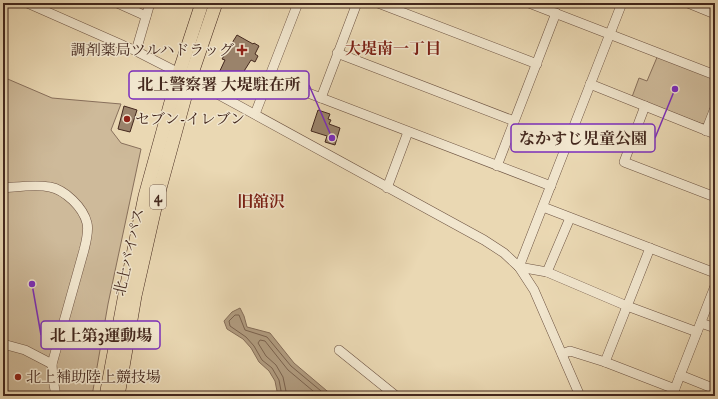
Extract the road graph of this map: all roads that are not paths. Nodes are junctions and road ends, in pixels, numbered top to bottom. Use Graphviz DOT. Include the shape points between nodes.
graph roads {
  1 [pos="27,3"];
  2 [pos="117,3"];
  3 [pos="150,3"];
  4 [pos="202,3"];
  5 [pos="216,3"];
  6 [pos="298,3"];
  7 [pos="357,3"];
  8 [pos="378,3"];
  9 [pos="529,3"];
  10 [pos="622,3"];
  11 [pos="688,3"];
  12 [pos="713,9"];
  13 [pos="556,13"];
  14 [pos="146,16"];
  15 [pos="610,34"];
  16 [pos="136,51"];
  17 [pos="338,53"];
  18 [pos="537,64"];
  19 [pos="715,75"];
  20 [pos="184,76"];
  21 [pos="269,78"];
  22 [pos="590,84"];
  23 [pos="321,98"];
  24 [pos="645,106"];
  25 [pos="715,108"];
  26 [pos="255,114"];
  27 [pos="514,121"];
  28 [pos="408,132"];
  29 [pos="711,132"];
  30 [pos="497,166"];
  31 [pos="551,186"];
  32 [pos="3,188"];
  33 [pos="387,188"];
  34 [pos="715,197"];
  35 [pos="543,207"];
  36 [pos="570,218"];
  37 [pos="650,248"];
  38 [pos="519,267"];
  39 [pos="547,272"];
  40 [pos="715,273"];
  41 [pos="715,286"];
  42 [pos="627,306"];
  43 [pos="701,323"];
  44 [pos="715,328"];
  45 [pos="697,332"];
  46 [pos="3,344"];
  47 [pos="339,350"];
  48 [pos="562,354"];
  49 [pos="605,362"];
  50 [pos="52,364"];
  51 [pos="680,375"];
  52 [pos="715,389"];
  53 [pos="674,392"];
  54 [pos="56,396"];
  55 [pos="106,396"];
  56 [pos="118,396"];
  57 [pos="396,396"];
  58 [pos="580,396"];
  1 -- 16 [label="street"];
  2 -- 14 [label="street"];
  3 -- 14 [label="street"];
  4 -- 20 [label="highway, 北上バイパス / 4"];
  5 -- 20 [label="highway, 北上バイパス / 4"];
  6 -- 21 [label="street"];
  7 -- 17 [label="street"];
  8 -- 18 [label="street"];
  9 -- 13 [label="street"];
  10 -- 15 [label="street"];
  11 -- 12 [label="street"];
  13 -- 15 [label="street"];
  13 -- 18 [label="street"];
  14 -- 16 [label="street"];
  15 -- 19 [label="street"];
  15 -- 22 [label="street"];
  16 -- 20 [label="street"];
  17 -- 23 [label="street"];
  17 -- 27 [label="street"];
  18 -- 27 [label="street"];
  20 -- 26 [label="street"];
  20 -- 55 [label="highway, 北上バイパス / 4" via="145,196"];
  20 -- 56 [label="highway, 北上バイパス / 4" via="135,296"];
  21 -- 23 [label="street"];
  21 -- 26 [label="street"];
  22 -- 24 [label="street"];
  22 -- 31 [label="street"];
  23 -- 28 [label="street"];
  24 -- 29 [label="street"];
  24 -- 34 [label="street" via="624,162"];
  25 -- 29 [label="street"];
  26 -- 33 [label="street"];
  27 -- 30 [label="street"];
  28 -- 30 [label="street"];
  28 -- 33 [label="street"];
  30 -- 31 [label="street"];
  31 -- 35 [label="street"];
  32 -- 50 [label="street" via="50,187 63,192 83,213 87,223 84,250"];
  33 -- 38 [label="street" via="484,240"];
  35 -- 36 [label="street"];
  35 -- 38 [label="street"];
  36 -- 37 [label="street"];
  36 -- 39 [label="street"];
  37 -- 40 [label="street"];
  37 -- 42 [label="street"];
  38 -- 39 [label="street"];
  38 -- 48 [label="street" via="534,290"];
  39 -- 42 [label="street"];
  41 -- 43 [label="street"];
  42 -- 45 [label="street"];
  42 -- 49 [label="street"];
  43 -- 44 [label="street"];
  43 -- 45 [label="street"];
  45 -- 51 [label="street"];
  46 -- 50 [label="street" via="25,350"];
  47 -- 57 [label="street"];
  48 -- 49 [label="street" via="570,351"];
  48 -- 58 [label="street"];
  49 -- 53 [label="street"];
  50 -- 54 [label="street"];
  51 -- 52 [label="street"];
  51 -- 53 [label="street"];
}
